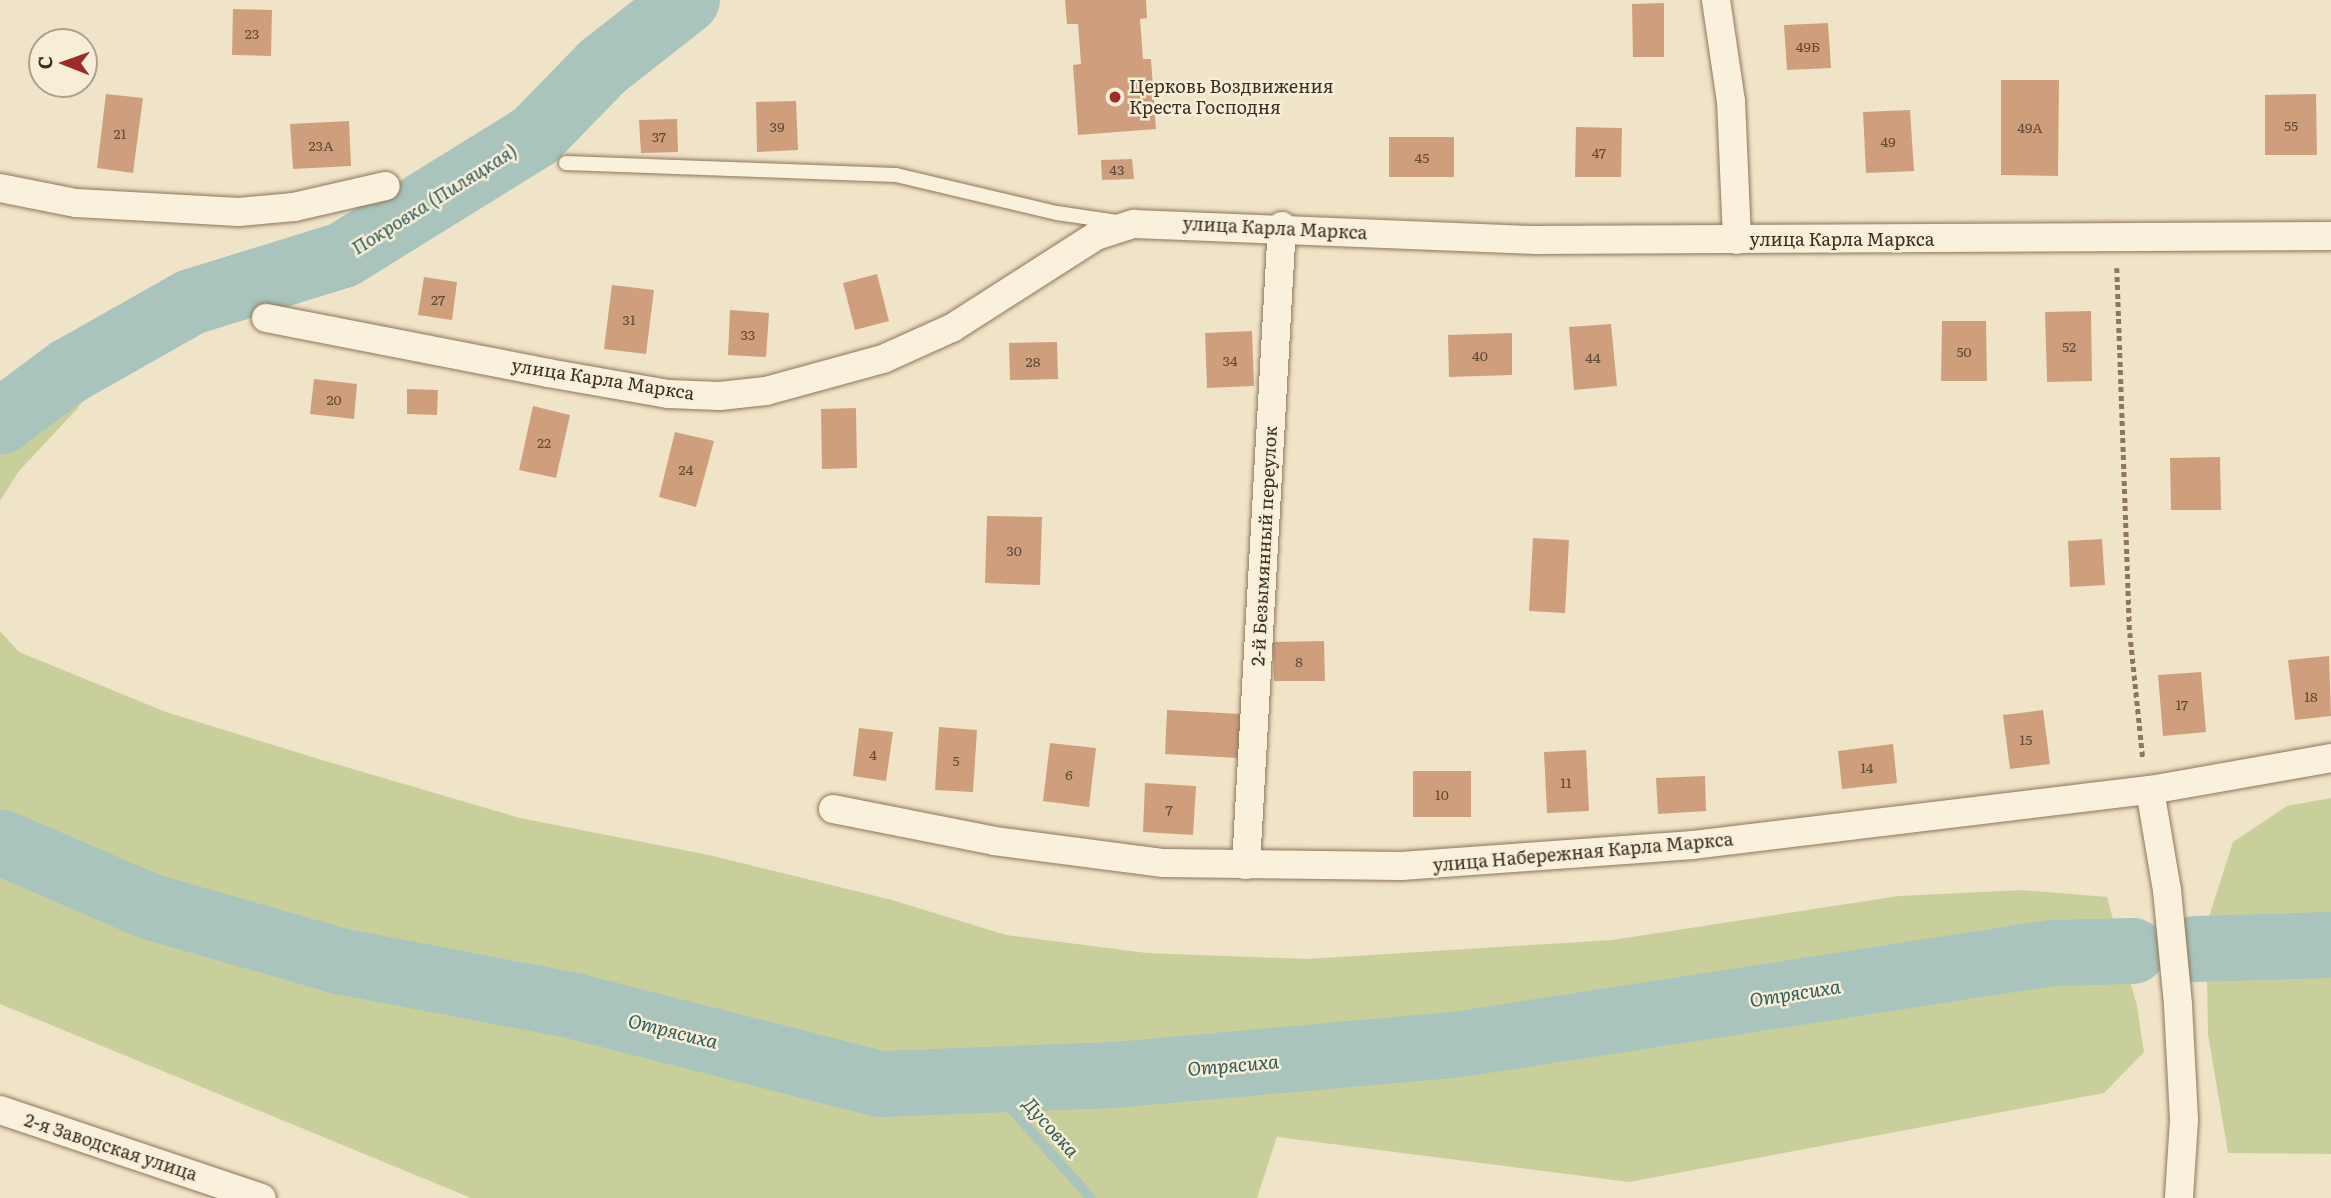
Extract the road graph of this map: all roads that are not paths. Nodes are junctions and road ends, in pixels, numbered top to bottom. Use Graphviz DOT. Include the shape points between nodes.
graph roads {
  1 [pos="1716,0"];
  2 [pos="566,163"];
  3 [pos="386,186"];
  4 [pos="0,188"];
  5 [pos="1134,223"];
  6 [pos="1283,226"];
  7 [pos="2331,236"];
  8 [pos="1737,240"];
  9 [pos="266,318"];
  10 [pos="2331,758"];
  11 [pos="2150,790"];
  12 [pos="833,809"];
  13 [pos="1246,865"];
  14 [pos="0,1110"];
  15 [pos="262,1198"];
  16 [pos="2179,1198"];
  1 -- 8 [label="street" via="1731,101"];
  2 -- 5 [label="lane" via="896,175 1057,214"];
  3 -- 4 [label="street" via="294,207 239,212 76,202"];
  5 -- 6 [label="street, улица Карла Маркса"];
  5 -- 9 [label="street, улица Карла Маркса" via="1096,236 952,328 883,359 766,391 720,397 668,394 574,378"];
  6 -- 8 [label="street, улица Карла Маркса" via="1484,240"];
  6 -- 13 [label="street, 2-й Безымянный переулок"];
  7 -- 8 [label="street, улица Карла Маркса"];
  10 -- 11 [label="street, улица Набережная Карла Маркса"];
  11 -- 13 [label="street, улица Набережная Карла Маркса" via="1693,845 1539,858 1401,866"];
  11 -- 16 [label="street" via="2167,890 2179,1017 2184,1120"];
  12 -- 13 [label="street, улица Набережная Карла Маркса" via="994,841 1164,863"];
  14 -- 15 [label="street, 2-я Заводская улица"];
}
